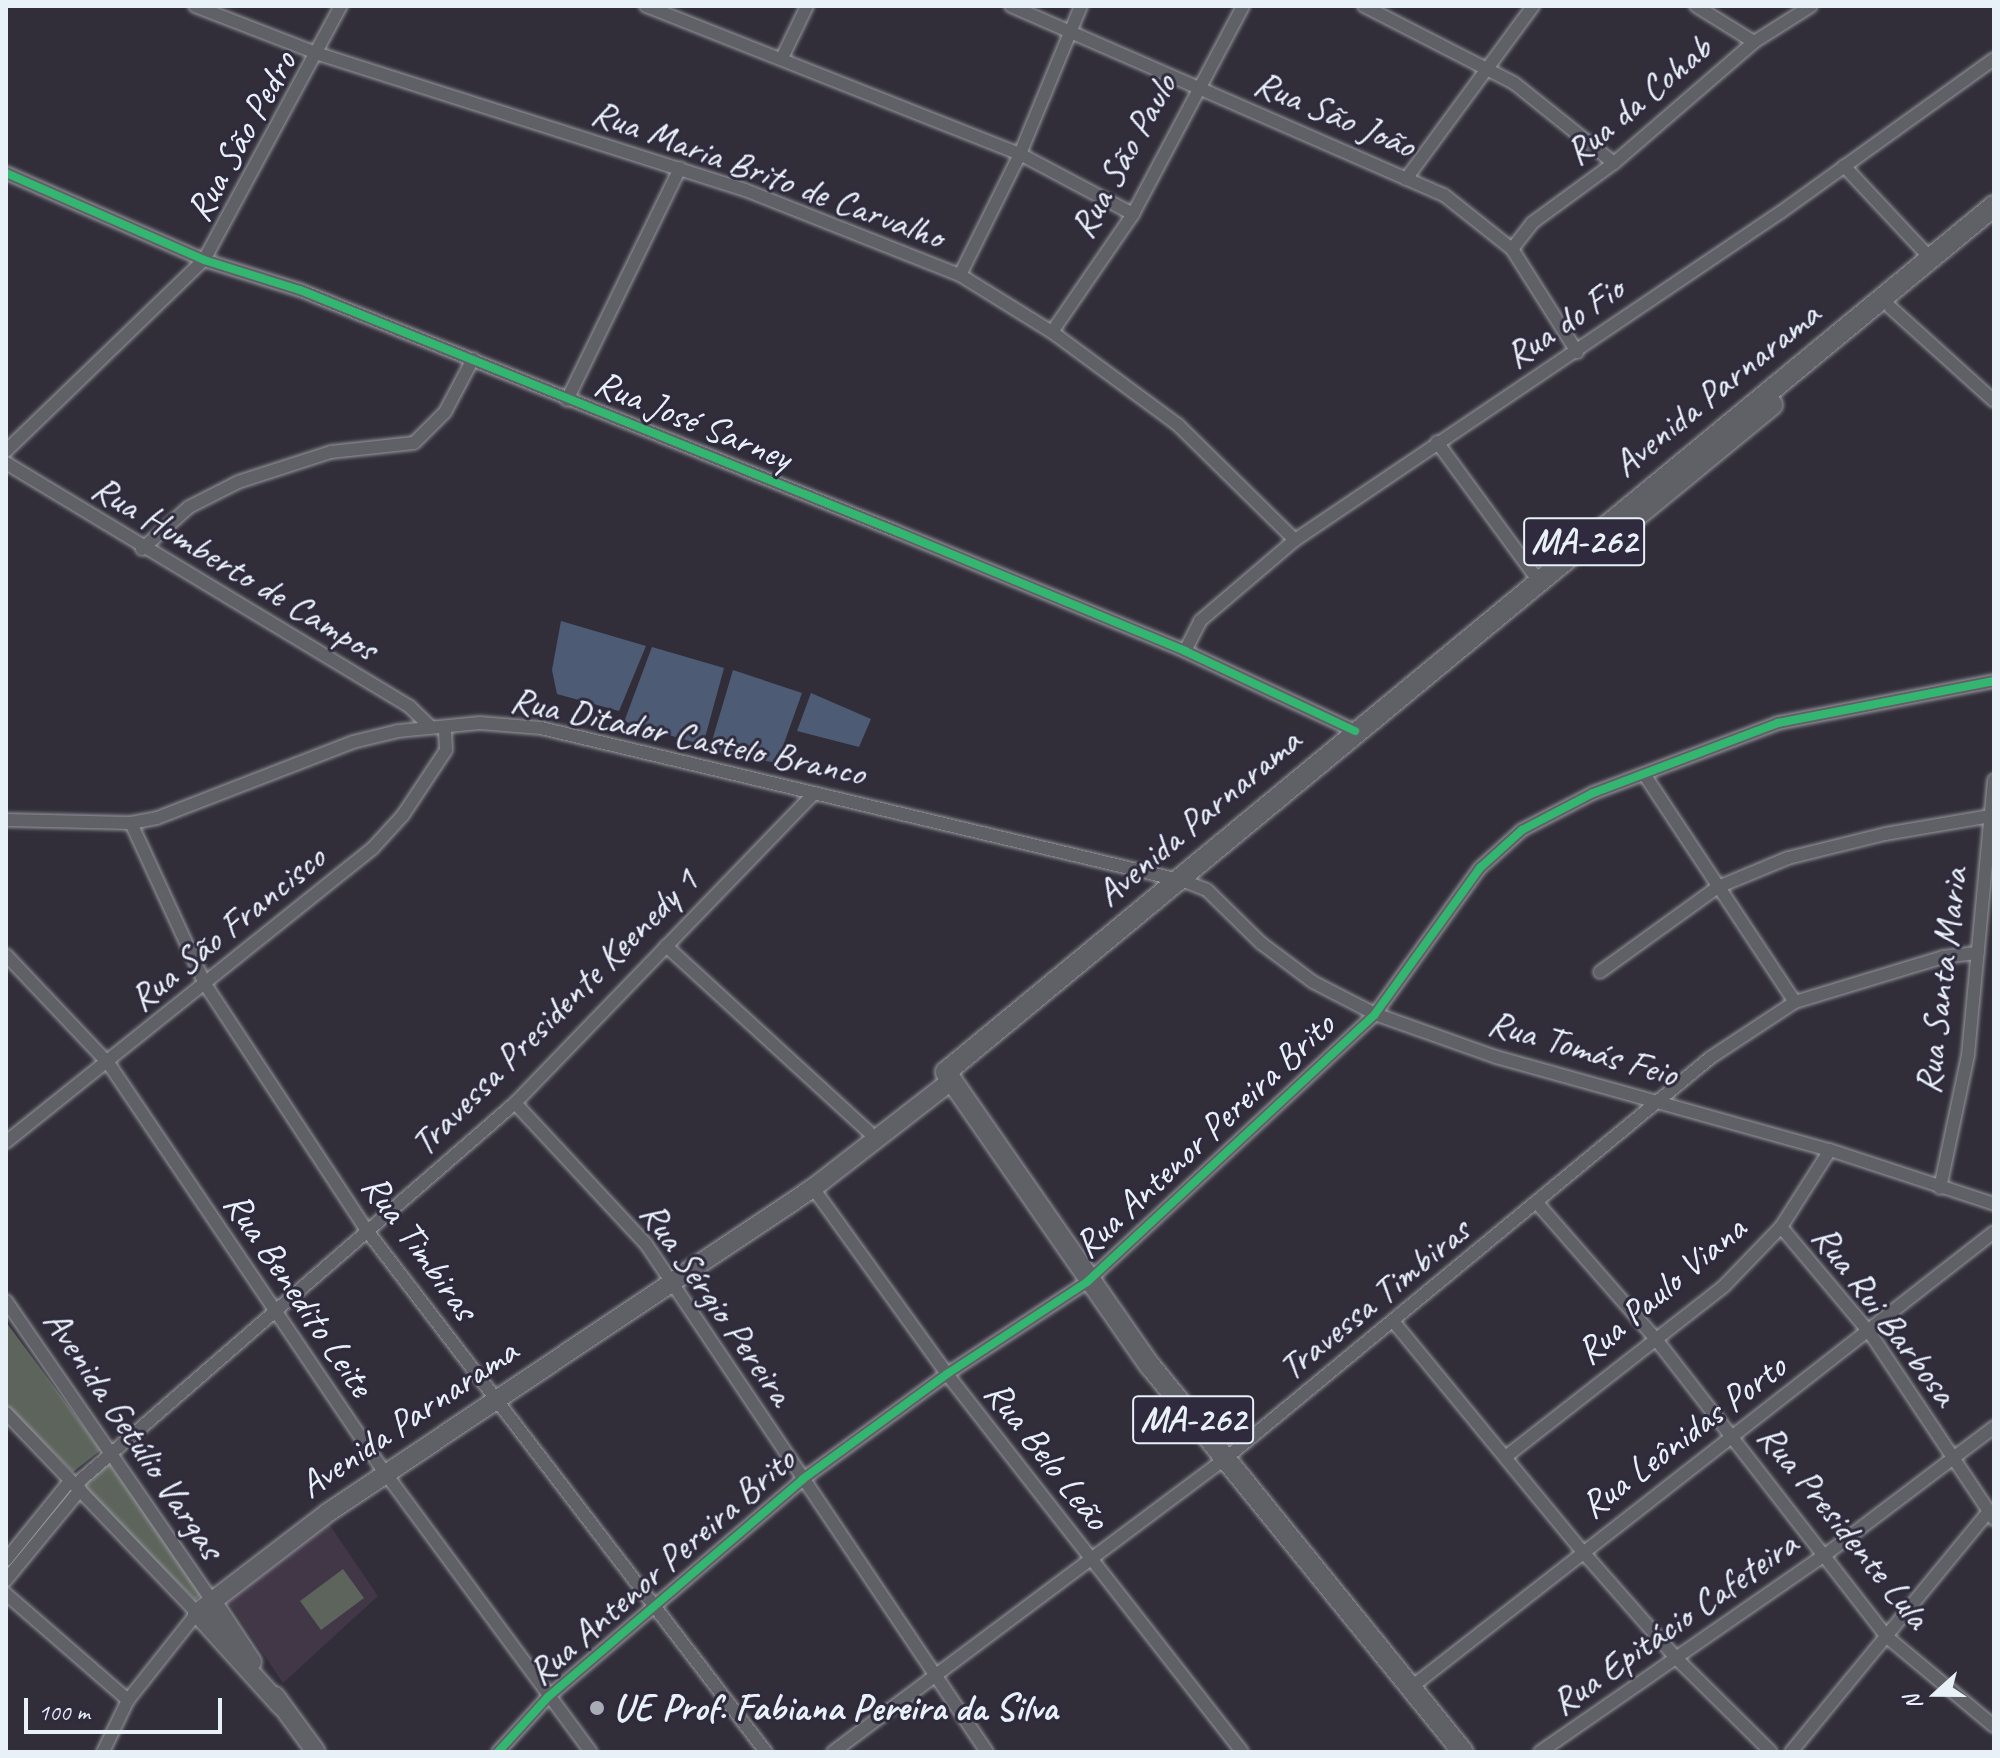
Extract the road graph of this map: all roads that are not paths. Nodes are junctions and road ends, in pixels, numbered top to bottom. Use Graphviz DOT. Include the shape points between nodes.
graph roads {
  1 [pos="195,6"];
  2 [pos="341,6"];
  3 [pos="646,6"];
  4 [pos="807,6"];
  5 [pos="1011,6"];
  6 [pos="1081,6"];
  7 [pos="1243,6"];
  8 [pos="1364,6"];
  9 [pos="1533,6"];
  10 [pos="1696,6"];
  11 [pos="1811,6"];
  12 [pos="1072,29"];
  13 [pos="1754,42"];
  14 [pos="319,54"];
  15 [pos="782,58"];
  16 [pos="1994,59"];
  17 [pos="1487,70"];
  18 [pos="1197,85"];
  19 [pos="1020,154"];
  20 [pos="1614,163"];
  21 [pos="1844,166"];
  22 [pos="680,168"];
  23 [pos="6,173"];
  24 [pos="1406,179"];
  25 [pos="1994,206"];
  26 [pos="1133,214"];
  27 [pos="1994,222"];
  28 [pos="1512,249"];
  29 [pos="1930,258"];
  30 [pos="204,260"];
  31 [pos="960,275"];
  32 [pos="1886,303"];
  33 [pos="1052,332"];
  34 [pos="1577,352"];
  35 [pos="473,359"];
  36 [pos="567,400"];
  37 [pos="1994,401"];
  38 [pos="1437,442"];
  39 [pos="6,451"];
  40 [pos="6,463"];
  41 [pos="1295,540"];
  42 [pos="142,549"];
  43 [pos="1542,586"];
  44 [pos="1185,651"];
  45 [pos="1994,681"];
  46 [pos="431,727"];
  47 [pos="445,730"];
  48 [pos="1359,735"];
  49 [pos="1644,774"];
  50 [pos="1994,780"];
  51 [pos="813,794"];
  52 [pos="1990,816"];
  53 [pos="6,820"];
  54 [pos="131,823"];
  55 [pos="1175,887"];
  56 [pos="1718,887"];
  57 [pos="1988,917"];
  58 [pos="666,946"];
  59 [pos="1978,953"];
  60 [pos="6,955"];
  61 [pos="1600,972"];
  62 [pos="205,984"];
  63 [pos="1795,1002"];
  64 [pos="1375,1014"];
  65 [pos="109,1064"];
  66 [pos="948,1076"];
  67 [pos="1659,1102"];
  68 [pos="515,1103"];
  69 [pos="872,1136"];
  70 [pos="6,1142"];
  71 [pos="1830,1150"];
  72 [pos="810,1184"];
  73 [pos="1940,1188"];
  74 [pos="1538,1204"];
  75 [pos="1994,1204"];
  76 [pos="1781,1227"];
  77 [pos="368,1232"];
  78 [pos="1994,1232"];
  79 [pos="1087,1282"];
  80 [pos="668,1283"];
  81 [pos="6,1301"];
  82 [pos="275,1314"];
  83 [pos="1393,1321"];
  84 [pos="1870,1333"];
  85 [pos="1655,1338"];
  86 [pos="947,1374"];
  87 [pos="495,1399"];
  88 [pos="6,1413"];
  89 [pos="1994,1427"];
  90 [pos="1731,1435"];
  91 [pos="109,1452"];
  92 [pos="1508,1455"];
  93 [pos="1952,1457"];
  94 [pos="1225,1459"];
  95 [pos="386,1474"];
  96 [pos="803,1479"];
  97 [pos="75,1486"];
  98 [pos="1991,1516"];
  99 [pos="1583,1552"];
  100 [pos="1825,1555"];
  101 [pos="6,1560"];
  102 [pos="1092,1562"];
  103 [pos="6,1580"];
  104 [pos="6,1594"];
  105 [pos="652,1606"];
  106 [pos="205,1607"];
  107 [pos="1887,1637"];
  108 [pos="1677,1659"];
  109 [pos="937,1678"];
  110 [pos="1409,1689"];
  111 [pos="548,1697"];
  112 [pos="128,1700"];
  113 [pos="1994,1726"];
  114 [pos="103,1752"];
  115 [pos="316,1752"];
  116 [pos="498,1752"];
  117 [pos="591,1752"];
  118 [pos="766,1752"];
  119 [pos="833,1752"];
  120 [pos="987,1752"];
  121 [pos="1242,1752"];
  122 [pos="1463,1752"];
  123 [pos="1540,1752"];
  124 [pos="1771,1752"];
  125 [pos="1791,1752"];
  1 -- 14 [label="street, Rua Maria Brito de Carvalho"];
  2 -- 14 [label="street, Rua São Pedro"];
  3 -- 15 [label="street"];
  4 -- 15 [label="street"];
  5 -- 12 [label="street, Rua São João"];
  6 -- 12 [label="street"];
  7 -- 18 [label="street, Rua São Paulo"];
  8 -- 17 [label="street"];
  9 -- 17 [label="street"];
  10 -- 13 [label="street"];
  11 -- 13 [label="street, Rua da Cohab"];
  12 -- 18 [label="street, Rua São João"];
  12 -- 19 [label="street"];
  13 -- 20 [label="street, Rua da Cohab"];
  14 -- 22 [label="street, Rua Maria Brito de Carvalho"];
  14 -- 30 [label="street, Rua São Pedro"];
  15 -- 19 [label="street"];
  16 -- 21 [label="street, Rua do Fio"];
  17 -- 20 [label="street" via="1551,108"];
  17 -- 24 [label="street"];
  18 -- 24 [label="street, Rua São João"];
  18 -- 26 [label="street, Rua São Paulo"];
  19 -- 26 [label="street"];
  19 -- 31 [label="street"];
  20 -- 28 [label="street, Rua da Cohab" via="1532,223"];
  21 -- 29 [label="street"];
  21 -- 34 [label="street, Rua do Fio"];
  22 -- 31 [label="street, Rua Maria Brito de Carvalho" via="854,230"];
  22 -- 36 [label="street"];
  23 -- 30 [label="street, Rua José Sarney"];
  24 -- 28 [label="street, Rua São João" via="1444,195"];
  25 -- 29 [label="main road, Avenida Parnarama / MA-262"];
  26 -- 33 [label="street, Rua São Paulo"];
  27 -- 32 [label="main road, Avenida Parnarama / MA-262"];
  28 -- 34 [label="street, Rua São João"];
  29 -- 32 [label="main road, Avenida Parnarama / MA-262"];
  30 -- 35 [label="street, Rua José Sarney" via="300,290"];
  30 -- 39 [label="street, Rua São Pedro"];
  31 -- 33 [label="street, Rua Maria Brito de Carvalho"];
  32 -- 37 [label="street"];
  32 -- 43 [label="main road, Avenida Parnarama / MA-262"];
  33 -- 41 [label="street, Rua Maria Brito de Carvalho" via="1178,425"];
  34 -- 38 [label="street, Rua do Fio"];
  35 -- 36 [label="street, Rua José Sarney"];
  35 -- 42 [label="street" via="445,412 414,443 331,452 238,482 189,507"];
  36 -- 44 [label="street, Rua José Sarney"];
  38 -- 41 [label="street, Rua do Fio"];
  38 -- 43 [label="street"];
  40 -- 42 [label="street, Rua Humberto de Campos"];
  41 -- 44 [label="street, Rua do Fio" via="1200,621"];
  42 -- 46 [label="street, Rua Humberto de Campos" via="410,707"];
  43 -- 48 [label="main road, Avenida Parnarama / MA-262"];
  44 -- 48 [label="street, Rua José Sarney"];
  45 -- 49 [label="street, Rua Antenor Pereira Brito" via="1778,723"];
  46 -- 47 [label="street, Rua Ditador Castelo Branco"];
  46 -- 54 [label="street, Rua Ditador Castelo Branco" via="321,752 157,818"];
  47 -- 51 [label="street, Rua Ditador Castelo Branco" via="480,723 541,728"];
  47 -- 62 [label="street, Rua São Francisco" via="446,750 403,815 372,849"];
  48 -- 55 [label="main road, Avenida Parnarama / MA-262"];
  49 -- 56 [label="street"];
  49 -- 64 [label="street, Rua Antenor Pereira Brito" via="1593,793 1522,830 1480,868"];
  50 -- 52 [label="street, Rua Santa Maria"];
  51 -- 55 [label="street, Rua Ditador Castelo Branco"];
  51 -- 58 [label="street, Travessa Presidente Keenedy 1"];
  52 -- 56 [label="street" via="1802,855"];
  52 -- 57 [label="street, Rua Santa Maria"];
  53 -- 54 [label="street, Rua Ditador Castelo Branco"];
  54 -- 62 [label="street, Rua Timbiras"];
  55 -- 64 [label="street, Rua Tomás Feio" via="1207,890 1261,943 1313,982"];
  55 -- 66 [label="main road, Avenida Parnarama / MA-262"];
  56 -- 61 [label="street"];
  56 -- 63 [label="street"];
  57 -- 59 [label="street, Rua Santa Maria"];
  58 -- 68 [label="street, Travessa Presidente Keenedy 1"];
  58 -- 69 [label="street"];
  59 -- 63 [label="street, Travessa Timbiras" via="1943,957"];
  59 -- 73 [label="street, Rua Santa Maria" via="1968,1055"];
  60 -- 65 [label="street, Rua Benedito Leite"];
  62 -- 65 [label="street, Rua São Francisco"];
  62 -- 77 [label="street, Rua Timbiras"];
  63 -- 67 [label="street, Travessa Timbiras" via="1710,1058"];
  64 -- 67 [label="street, Rua Tomás Feio" via="1496,1057"];
  64 -- 79 [label="street, Rua Antenor Pereira Brito"];
  65 -- 70 [label="street, Rua São Francisco"];
  65 -- 82 [label="street, Rua Benedito Leite"];
  66 -- 69 [label="street, Avenida Parnarama / MA-262"];
  66 -- 79 [label="main road, MA-262"];
  67 -- 71 [label="street, Rua Tomás Feio"];
  67 -- 74 [label="street, Travessa Timbiras"];
  68 -- 77 [label="street, Travessa Presidente Keenedy 1"];
  68 -- 80 [label="street, Rua Sérgio Pereira" via="646,1244"];
  69 -- 72 [label="street, Avenida Parnarama / MA-262"];
  71 -- 73 [label="street, Rua Tomás Feio"];
  71 -- 76 [label="street, Rua Paulo Viana"];
  72 -- 80 [label="street, Avenida Parnarama / MA-262"];
  72 -- 86 [label="street, Rua Belo Leão"];
  73 -- 75 [label="street, Rua Tomás Feio"];
  74 -- 83 [label="street, Travessa Timbiras"];
  74 -- 85 [label="street, Rua Presidente Lula"];
  76 -- 84 [label="street, Rua Rui Barbosa"];
  76 -- 85 [label="street, Rua Paulo Viana" via="1724,1286"];
  77 -- 82 [label="street, Travessa Presidente Keenedy 1"];
  77 -- 87 [label="street, Rua Timbiras"];
  78 -- 84 [label="street, Rua Leônidas Porto"];
  79 -- 86 [label="street, Rua Antenor Pereira Brito"];
  79 -- 94 [label="main road, MA-262"];
  80 -- 87 [label="street, Avenida Parnarama / MA-262"];
  80 -- 96 [label="street, Rua Sérgio Pereira"];
  81 -- 91 [label="street, Avenida Getúlio Vargas"];
  82 -- 91 [label="street, Travessa Presidente Keenedy 1"];
  82 -- 95 [label="street, Rua Benedito Leite"];
  83 -- 92 [label="street"];
  83 -- 94 [label="street, Travessa Timbiras"];
  84 -- 90 [label="street, Rua Leônidas Porto"];
  84 -- 93 [label="street, Rua Rui Barbosa"];
  85 -- 90 [label="street, Rua Presidente Lula"];
  85 -- 92 [label="street, Rua Paulo Viana"];
  86 -- 96 [label="street, Rua Antenor Pereira Brito"];
  86 -- 102 [label="street, Rua Belo Leão"];
  87 -- 95 [label="street, Avenida Parnarama / MA-262"];
  87 -- 105 [label="street, Rua Timbiras"];
  88 -- 97 [label="street"];
  89 -- 93 [label="street, Rua Epitácio Cafeteira"];
  90 -- 99 [label="street, Rua Leônidas Porto"];
  90 -- 100 [label="street, Rua Presidente Lula"];
  91 -- 97 [label="street, Travessa Presidente Keenedy 1"];
  91 -- 106 [label="street, Avenida Getúlio Vargas"];
  92 -- 99 [label="street"];
  93 -- 98 [label="street, Rua Rui Barbosa"];
  93 -- 100 [label="street, Rua Epitácio Cafeteira"];
  94 -- 102 [label="street, Travessa Timbiras"];
  94 -- 110 [label="main road, MA-262"];
  95 -- 106 [label="street, Avenida Parnarama / MA-262"];
  95 -- 111 [label="street, Rua Benedito Leite"];
  96 -- 105 [label="street, Rua Antenor Pereira Brito"];
  96 -- 109 [label="street, Rua Sérgio Pereira"];
  97 -- 101 [label="street"];
  97 -- 103 [label="street"];
  97 -- 106 [label="street"];
  98 -- 107 [label="street"];
  99 -- 108 [label="street"];
  99 -- 110 [label="street, Rua Leônidas Porto"];
  100 -- 107 [label="street, Rua Presidente Lula"];
  100 -- 108 [label="street, Rua Epitácio Cafeteira"];
  102 -- 109 [label="street, Travessa Timbiras"];
  102 -- 121 [label="street, Rua Belo Leão"];
  104 -- 112 [label="street"];
  105 -- 111 [label="street, Rua Antenor Pereira Brito"];
  105 -- 118 [label="street, Rua Timbiras"];
  106 -- 112 [label="street"];
  106 -- 115 [label="street"];
  107 -- 113 [label="street, Rua Presidente Lula"];
  107 -- 125 [label="street"];
  108 -- 123 [label="street, Rua Epitácio Cafeteira"];
  108 -- 124 [label="street"];
  109 -- 119 [label="street, Travessa Timbiras"];
  109 -- 120 [label="street, Rua Sérgio Pereira"];
  110 -- 122 [label="main road, MA-262"];
  111 -- 116 [label="street, Rua Antenor Pereira Brito"];
  111 -- 117 [label="street, Rua Benedito Leite"];
  112 -- 114 [label="street"];
}
